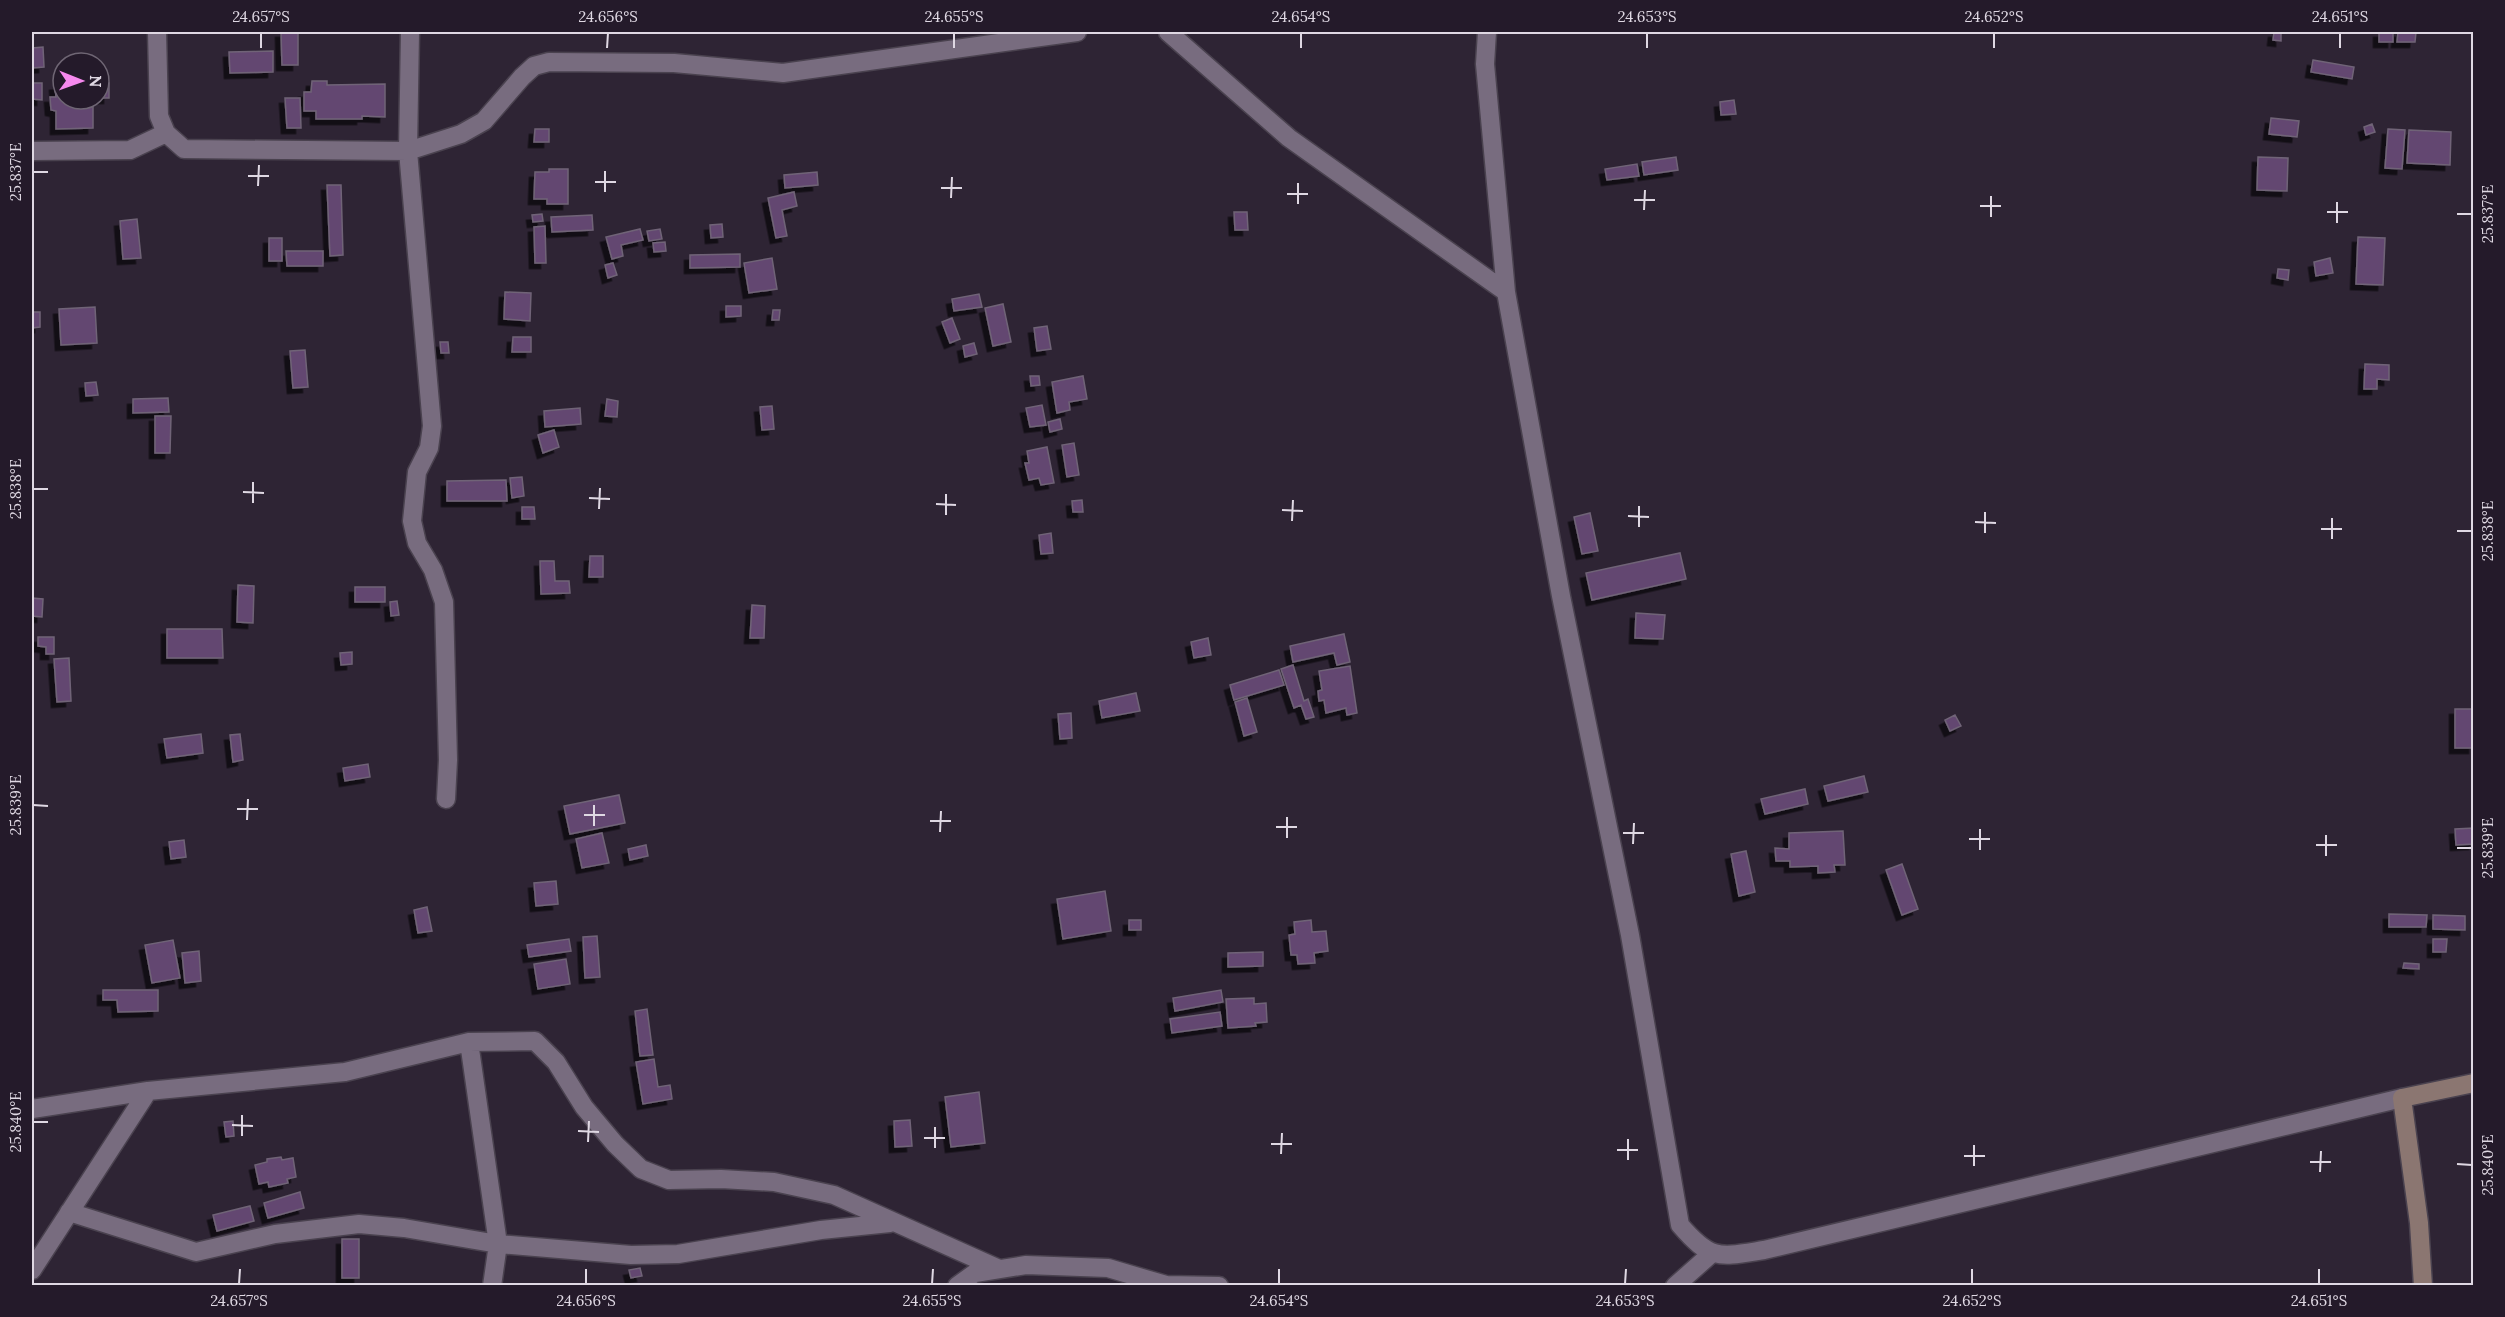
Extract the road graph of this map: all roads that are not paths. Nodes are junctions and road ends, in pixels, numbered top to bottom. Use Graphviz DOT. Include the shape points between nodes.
graph roads {
  1 [pos="157,32"];
  2 [pos="410,32"];
  3 [pos="1077,32"];
  4 [pos="1168,32"];
  5 [pos="1487,32"];
  6 [pos="166,133"];
  7 [pos="32,151"];
  8 [pos="408,151"];
  9 [pos="1506,292"];
  10 [pos="446,799"];
  11 [pos="469,1042"];
  12 [pos="2474,1083"];
  13 [pos="148,1091"];
  14 [pos="2402,1098"];
  15 [pos="32,1108"];
  16 [pos="69,1212"];
  17 [pos="892,1222"];
  18 [pos="498,1244"];
  19 [pos="1711,1254"];
  20 [pos="997,1268"];
  21 [pos="32,1270"];
  22 [pos="492,1286"];
  23 [pos="957,1286"];
  24 [pos="1219,1286"];
  25 [pos="1675,1286"];
  26 [pos="2423,1286"];
  1 -- 6 [label="street" via="159,116"];
  2 -- 8 [label="street"];
  3 -- 8 [label="street" via="783,73 674,63 549,62 534,66 522,76 484,121 461,134"];
  4 -- 9 [label="street" via="1289,138"];
  5 -- 9 [label="street" via="1485,64"];
  6 -- 7 [label="street" via="130,150"];
  6 -- 8 [label="street" via="184,149"];
  8 -- 10 [label="street" via="432,426 429,448 417,472 412,521 417,543 433,570 444,602"];
  9 -- 19 [label="street" via="1561,596 1630,935 1680,1226"];
  11 -- 13 [label="street" via="345,1072"];
  11 -- 17 [label="street" via="535,1041 556,1062 584,1107 641,1169 669,1180 774,1182 834,1195"];
  11 -- 18 [label="street"];
  12 -- 14 [label="street"];
  13 -- 15 [label="street"];
  13 -- 16 [label="street"];
  14 -- 19 [label="street" via="1764,1250"];
  14 -- 26 [label="street" via="2419,1223"];
  16 -- 18 [label="street" via="196,1252 274,1234 359,1224"];
  16 -- 21 [label="street"];
  17 -- 18 [label="street" via="678,1254 631,1255"];
  17 -- 20 [label="street"];
  18 -- 22 [label="street"];
  19 -- 25 [label="street"];
  20 -- 23 [label="street" via="975,1273"];
  20 -- 24 [label="street" via="1108,1268 1166,1285"];
}
